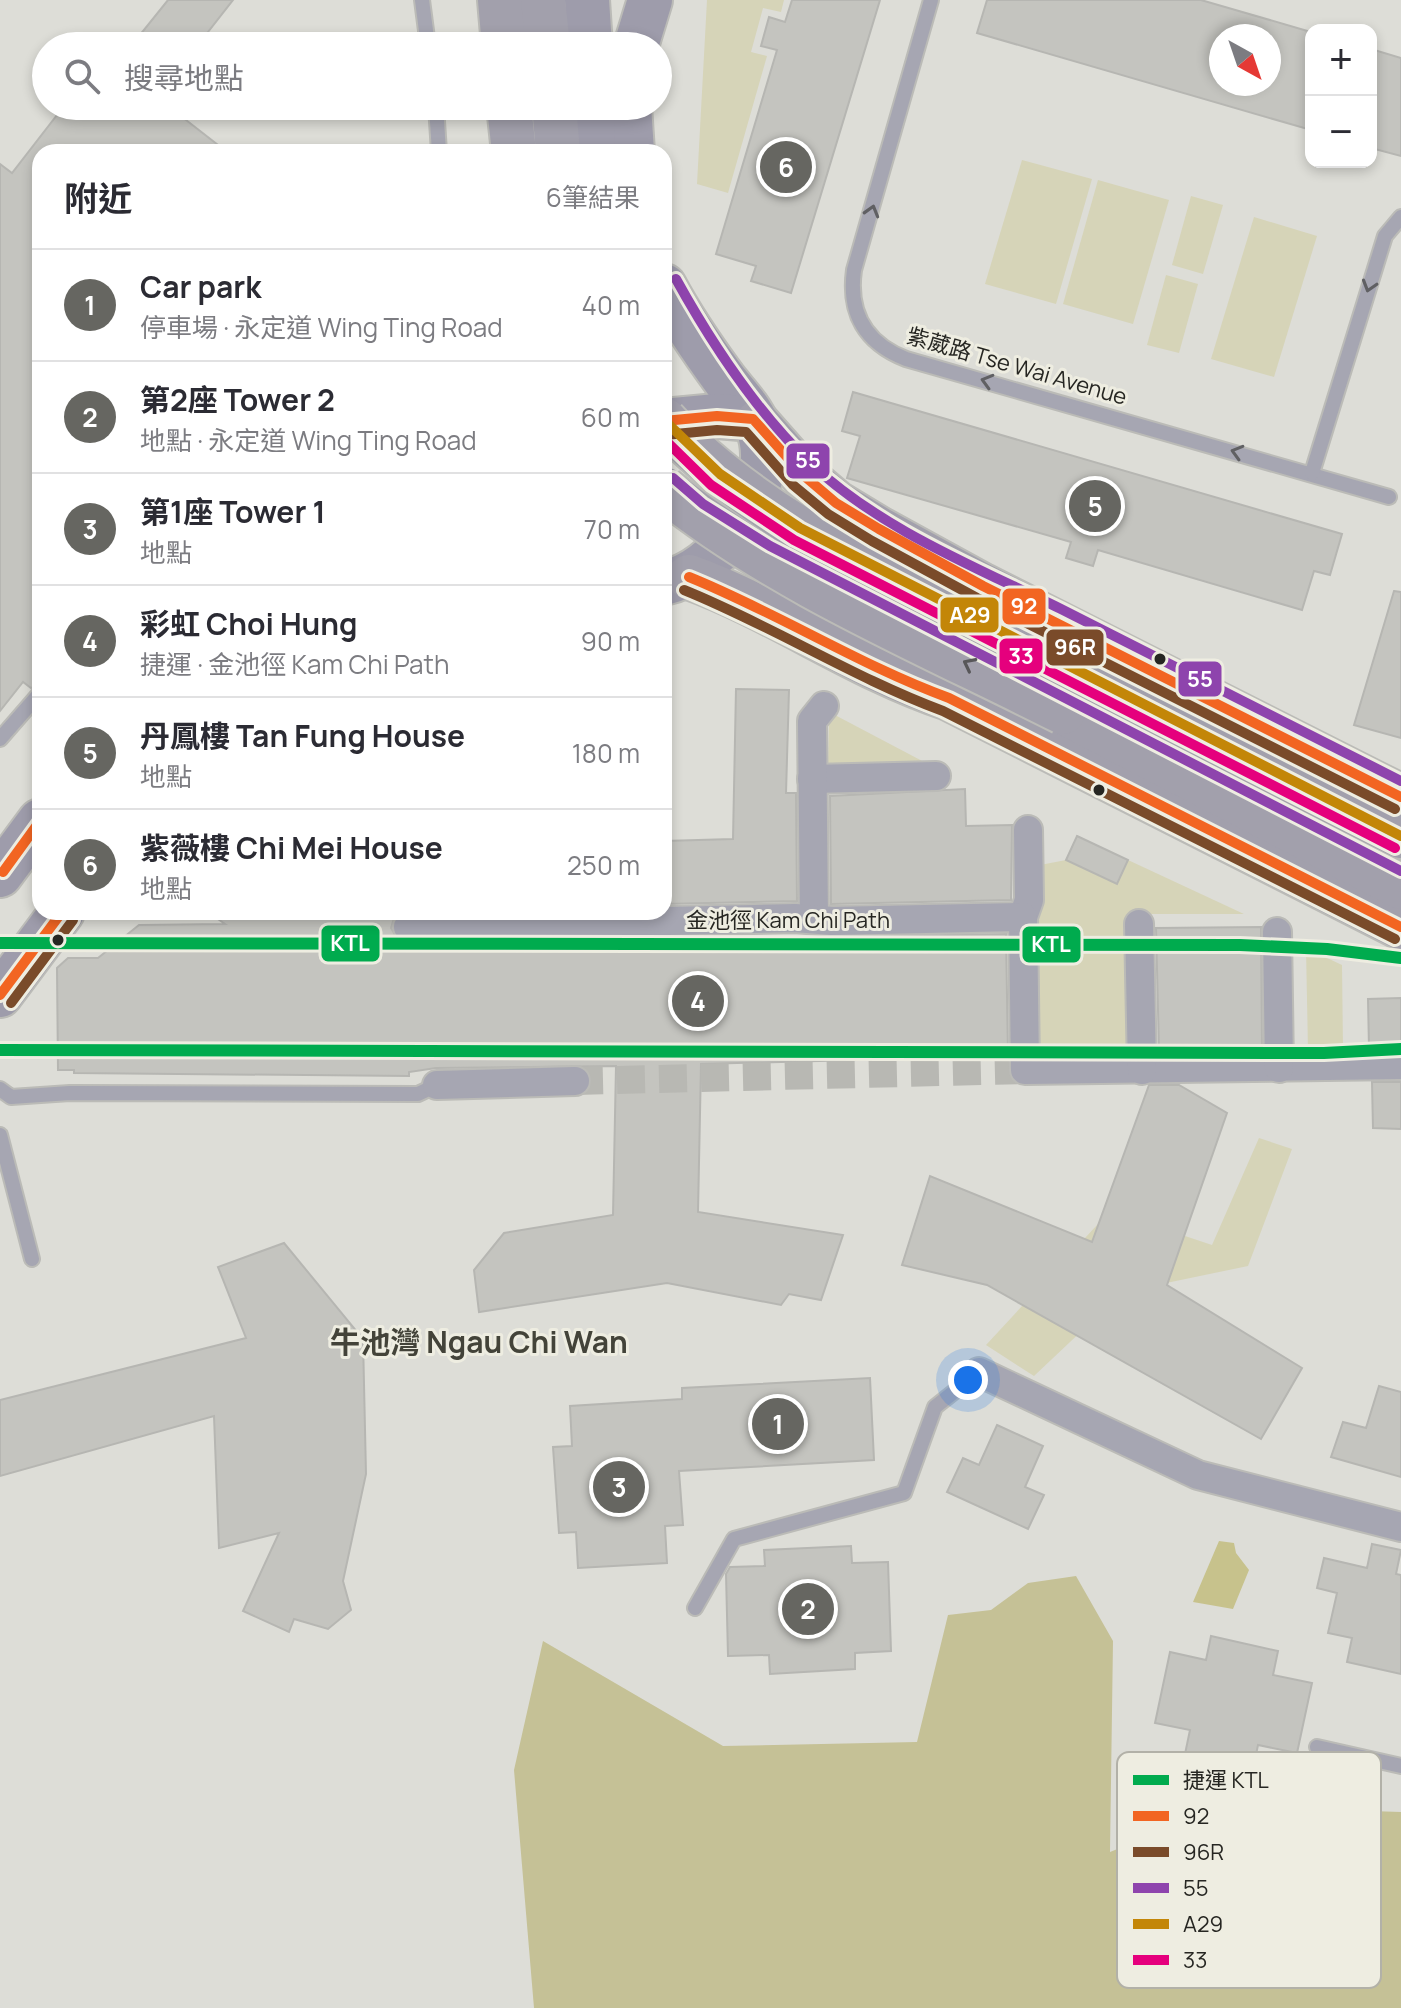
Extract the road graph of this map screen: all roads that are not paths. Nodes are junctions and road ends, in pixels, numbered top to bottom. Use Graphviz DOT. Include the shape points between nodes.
graph roads {
  1 [pos="422,0"];
  2 [pos="482,0"];
  3 [pos="500,0"];
  4 [pos="543,0"];
  5 [pos="587,0"];
  6 [pos="622,0"];
  7 [pos="650,0"];
  8 [pos="931,0"];
  9 [pos="426,32"];
  10 [pos="485,32"];
  11 [pos="503,32"];
  12 [pos="546,32"];
  13 [pos="589,32"];
  14 [pos="624,32"];
  15 [pos="640,32"];
  16 [pos="437,120"];
  17 [pos="555,120"];
  18 [pos="593,120"];
  19 [pos="630,120"];
  20 [pos="438,144"];
  21 [pos="557,144"];
  22 [pos="592,144"];
  23 [pos="631,144"];
  24 [pos="1401,217"];
  25 [pos="672,299"];
  26 [pos="672,419"];
  27 [pos="755,421"];
  28 [pos="672,428"];
  29 [pos="1312,473"];
  30 [pos="672,496"];
  31 [pos="1389,497"];
  32 [pos="672,569"];
  33 [pos="1073,694"];
  34 [pos="32,703"];
  35 [pos="824,706"];
  36 [pos="0,739"];
  37 [pos="936,776"];
  38 [pos="812,779"];
  39 [pos="1401,797"];
  40 [pos="1028,830"];
  41 [pos="32,832"];
  42 [pos="1401,836"];
  43 [pos="1,873"];
  44 [pos="1401,887"];
  45 [pos="32,905"];
  46 [pos="1023,917"];
  47 [pos="814,919"];
  48 [pos="56,920"];
  49 [pos="1139,924"];
  50 [pos="408,927"];
  51 [pos="1401,927"];
  52 [pos="1277,932"];
  53 [pos="0,951"];
  54 [pos="0,995"];
  55 [pos="1401,1065"];
  56 [pos="1279,1068"];
  57 [pos="1142,1070"];
  58 [pos="575,1081"];
  59 [pos="437,1085"];
  60 [pos="0,1089"];
  61 [pos="0,1135"];
  62 [pos="32,1259"];
  63 [pos="979,1372"];
  64 [pos="1401,1527"];
  65 [pos="695,1608"];
  66 [pos="1317,1747"];
  67 [pos="1339,1752"];
  68 [pos="1381,1761"];
  69 [pos="1401,1766"];
  1 -- 9 [label="lane"];
  2 -- 10 [label="main road"];
  3 -- 11 [label="highway"];
  4 -- 12 [label="highway"];
  5 -- 13 [label="main road"];
  6 -- 14 [label="main road"];
  7 -- 15 [label="main road"];
  29 -- 8 [label="lane, 紫葳路 Tse Wai Avenue, one-way" via="906,359 868,335 854,308 854,270"];
  16 -- 20 [label="lane"];
  17 -- 21 [label="highway"];
  18 -- 22 [label="main road"];
  19 -- 23 [label="main road"];
  24 -- 29 [label="lane, one-way" via="1385,236"];
  25 -- 27 [label="main road"];
  26 -- 27 [label="main road" via="717,416"];
  27 -- 32 [label="main road" via="761,480 751,509 734,534"];
  27 -- 39 [label="highway" via="802,474 879,529"];
  28 -- 33 [label="highway, bridge" via="720,474 800,528"];
  29 -- 31 [label="lane, 紫葳路 Tse Wai Avenue"];
  33 -- 30 [label="highway, one-way, bridge" via="763,558"];
  32 -- 51 [label="highway" via="754,603 912,686 949,698"];
  33 -- 42 [label="highway"];
  33 -- 44 [label="highway"];
  34 -- 36 [label="lane"];
  35 -- 38 [label="street" via="812,721"];
  37 -- 38 [label="street"];
  38 -- 47 [label="street"];
  40 -- 46 [label="street" via="1029,900"];
  41 -- 43 [label="main road"];
  45 -- 53 [label="main road"];
  46 -- 47 [label="street, 金池徑 Kam Chi Path"];
  46 -- 57 [label="street" via="1025,1070"];
  47 -- 50 [label="street, 金池徑 Kam Chi Path"];
  48 -- 54 [label="main road"];
  49 -- 57 [label="street"];
  52 -- 56 [label="street"];
  55 -- 56 [label="street"];
  56 -- 57 [label="street"];
  58 -- 59 [label="street"];
  59 -- 60 [label="lane" via="418,1094 11,1097"];
  61 -- 62 [label="lane"];
  63 -- 64 [label="street" via="1198,1475"];
  63 -- 65 [label="lane" via="935,1407 904,1493 734,1539"];
  66 -- 67 [label="lane"];
  68 -- 69 [label="lane"];
}
